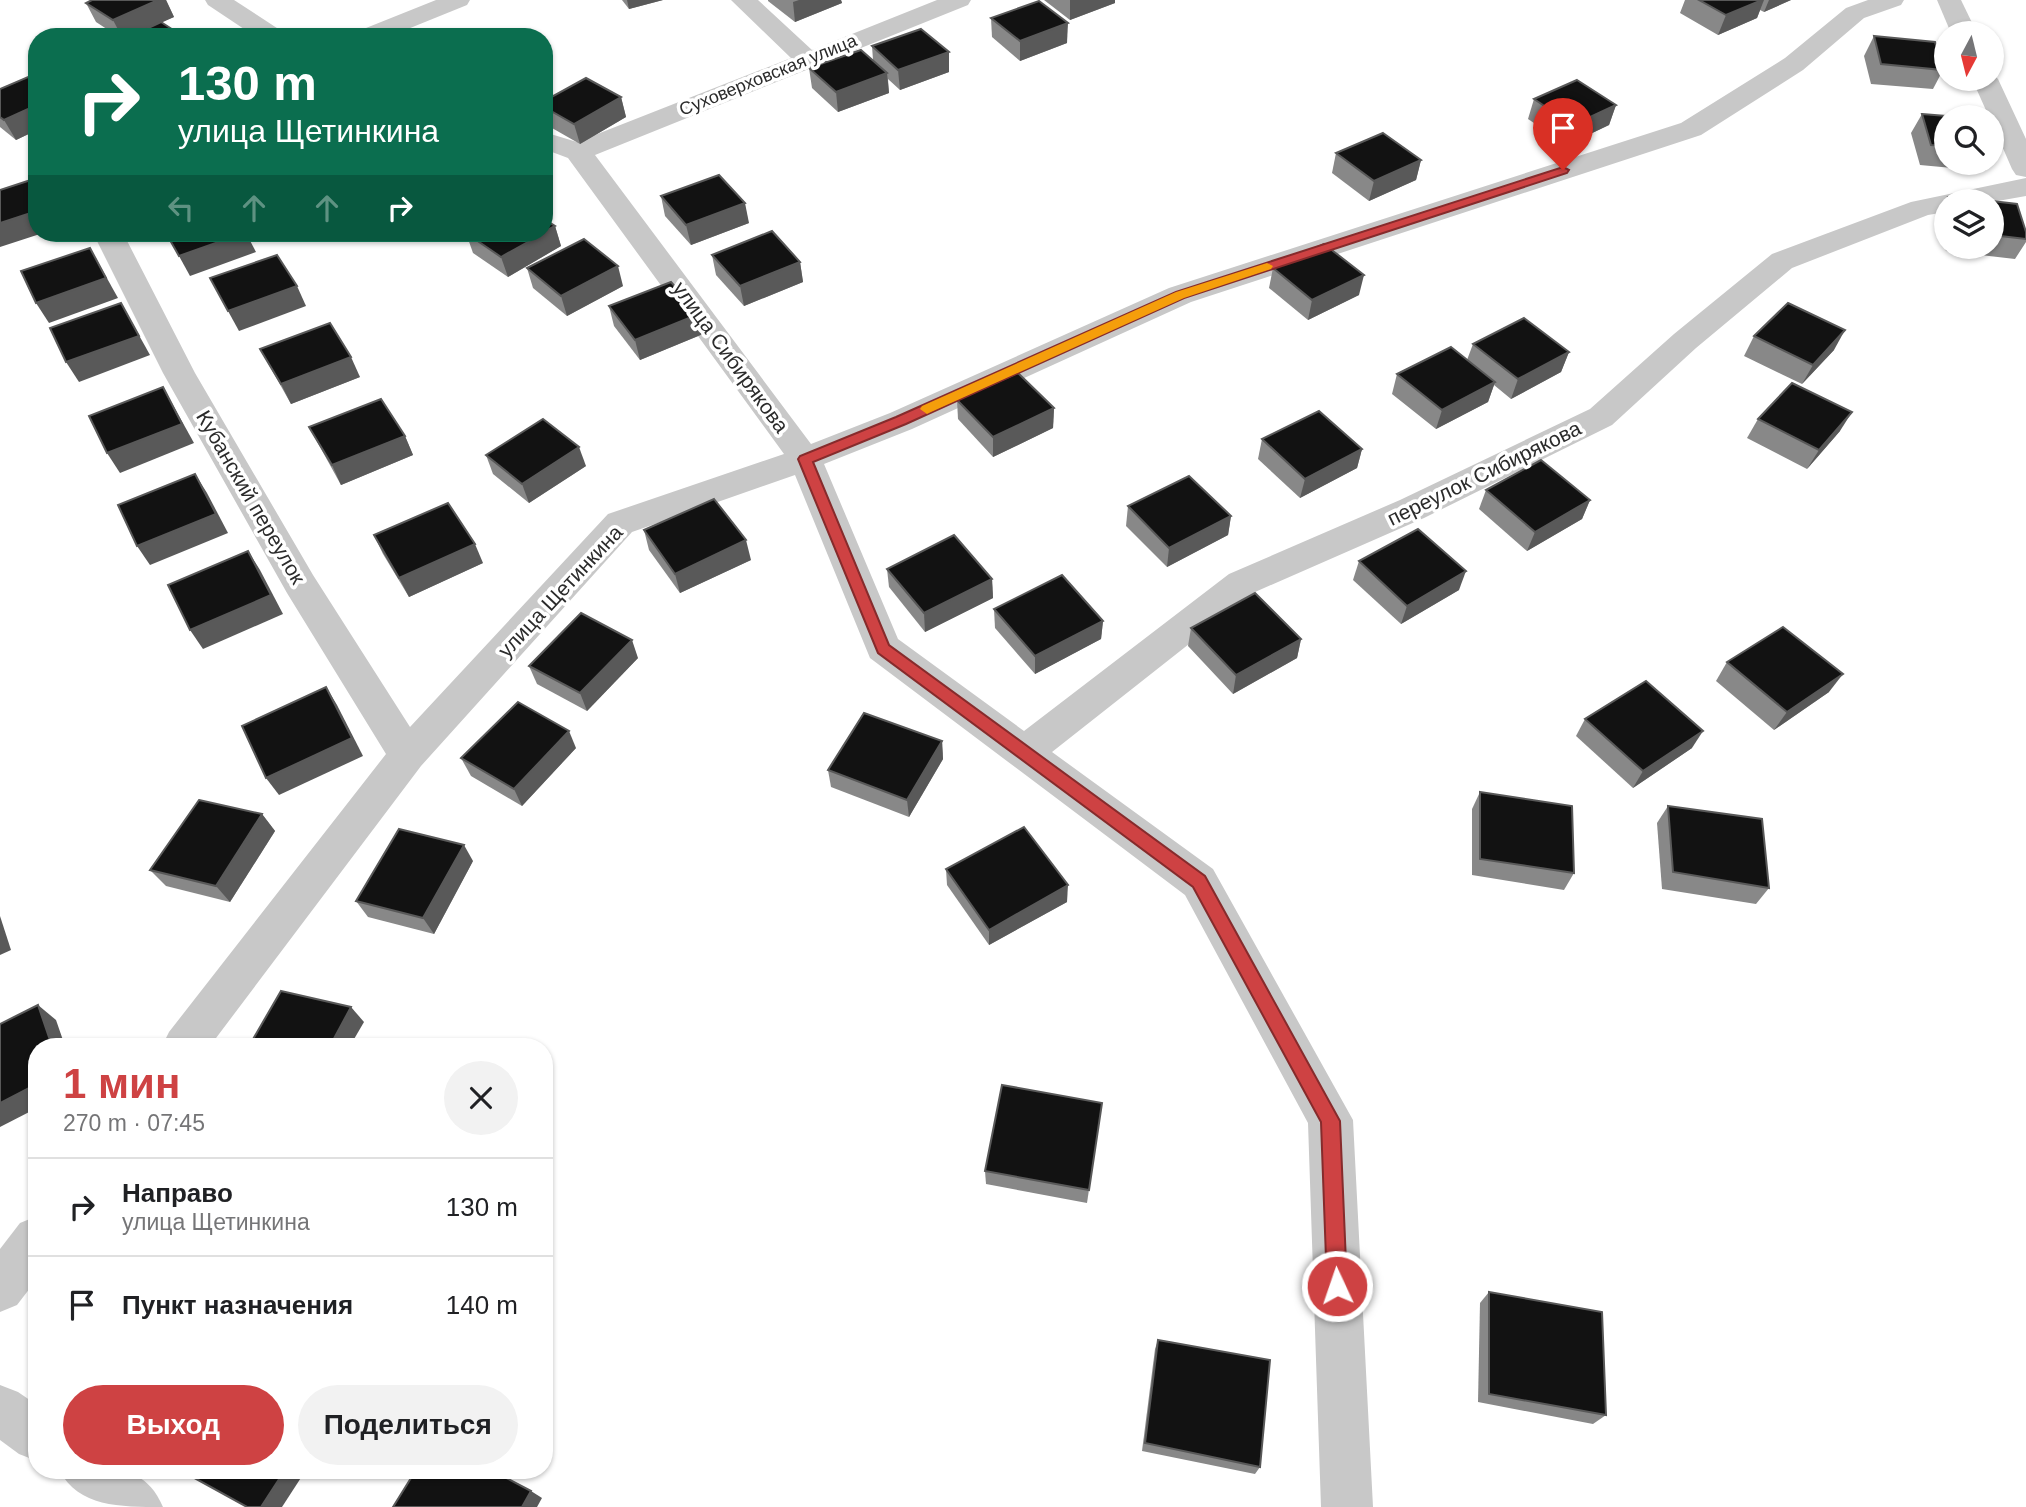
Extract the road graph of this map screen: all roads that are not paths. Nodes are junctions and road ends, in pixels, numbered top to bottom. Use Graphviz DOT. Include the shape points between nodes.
graph roads {
  1 [pos="217,0"];
  2 [pos="458,0"];
  3 [pos="743,0"];
  4 [pos="959,0"];
  5 [pos="1892,0"];
  6 [pos="1949,0"];
  7 [pos="1959,21"];
  8 [pos="260,28"];
  9 [pos="388,28"];
  10 [pos="807,59"];
  11 [pos="1990,91"];
  12 [pos="561,146"];
  13 [pos="2026,169"];
  14 [pos="2026,187"];
  15 [pos="2004,191"];
  16 [pos="1934,205"];
  17 [pos="113,242"];
  18 [pos="805,459"];
  19 [pos="1023,753"];
  20 [pos="407,755"];
  21 [pos="190,1038"];
  22 [pos="28,1252"];
  23 [pos="0,1288"];
  24 [pos="0,1410"];
  25 [pos="28,1430"];
  26 [pos="98,1479"];
  27 [pos="137,1507"];
  28 [pos="1347,1507"];
  1 -- 8 [label="street"];
  2 -- 9 [label="street"];
  3 -- 10 [label="street"];
  4 -- 10 [label="street, Суховерховская улица"];
  5 -- 18 [label="street, улица Щетинкина" via="1855,13 1794,64 1691,129 1180,295 901,421"];
  6 -- 7 [label="street"];
  10 -- 12 [label="street, Суховерховская улица"];
  11 -- 13 [label="street"];
  12 -- 18 [label="street, улица Сибирякова"];
  14 -- 15 [label="street"];
  16 -- 19 [label="street, переулок Сибирякова" via="1782,261 1601,417 1412,509 1242,583"];
  17 -- 20 [label="street, Кубанский переулок" via="179,373 300,584"];
  18 -- 19 [label="street, улица Сибирякова" via="883,649"];
  18 -- 20 [label="street, улица Щетинкина" via="620,523"];
  19 -- 28 [label="street, улица Сибирякова" via="1199,881 1330,1121"];
  20 -- 21 [label="street, улица Щетинкина"];
  22 -- 23 [label="street"];
  24 -- 25 [label="street"];
  26 -- 27 [label="street"];
}
